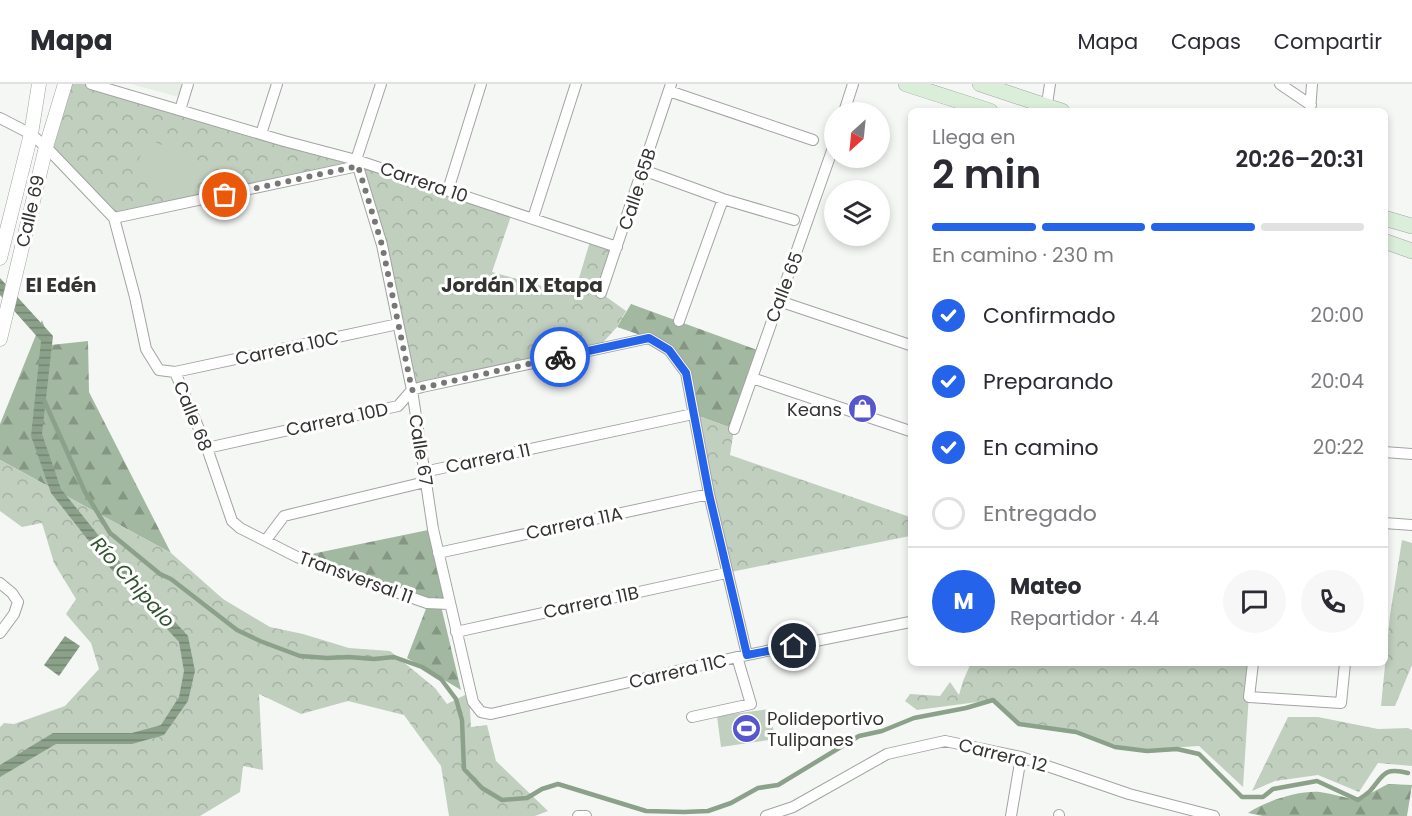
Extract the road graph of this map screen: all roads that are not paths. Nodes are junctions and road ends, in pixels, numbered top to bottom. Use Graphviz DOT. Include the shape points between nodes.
graph roads {
  1 [pos="39,84"];
  2 [pos="65,84"];
  3 [pos="91,84"];
  4 [pos="188,84"];
  5 [pos="277,84"];
  6 [pos="381,84"];
  7 [pos="481,84"];
  8 [pos="576,84"];
  9 [pos="853,84"];
  10 [pos="906,84"];
  11 [pos="980,84"];
  12 [pos="1050,84"];
  13 [pos="1280,84"];
  14 [pos="1312,84"];
  15 [pos="670,87"];
  16 [pos="847,102"];
  17 [pos="981,108"];
  18 [pos="1046,108"];
  19 [pos="1310,108"];
  20 [pos="180,111"];
  21 [pos="0,118"];
  22 [pos="31,134"];
  23 [pos="261,134"];
  24 [pos="813,140"];
  25 [pos="46,147"];
  26 [pos="357,163"];
  27 [pos="826,168"];
  28 [pos="643,170"];
  29 [pos="448,190"];
  30 [pos="723,199"];
  31 [pos="114,218"];
  32 [pos="533,218"];
  33 [pos="1388,219"];
  34 [pos="794,220"];
  35 [pos="1412,226"];
  36 [pos="617,247"];
  37 [pos="1388,247"];
  38 [pos="1412,251"];
  39 [pos="0,258"];
  40 [pos="601,293"];
  41 [pos="779,301"];
  42 [pos="679,321"];
  43 [pos="399,324"];
  44 [pos="0,339"];
  45 [pos="908,344"];
  46 [pos="175,372"];
  47 [pos="752,378"];
  48 [pos="412,390"];
  49 [pos="693,414"];
  50 [pos="734,429"];
  51 [pos="908,430"];
  52 [pos="207,448"];
  53 [pos="1388,452"];
  54 [pos="1412,454"];
  55 [pos="425,474"];
  56 [pos="709,494"];
  57 [pos="1388,523"];
  58 [pos="1412,525"];
  59 [pos="266,540"];
  60 [pos="438,553"];
  61 [pos="726,573"];
  62 [pos="0,583"];
  63 [pos="449,604"];
  64 [pos="908,622"];
  65 [pos="456,632"];
  66 [pos="0,633"];
  67 [pos="742,656"];
  68 [pos="1253,666"];
  69 [pos="1346,666"];
  70 [pos="481,712"];
  71 [pos="692,717"];
  72 [pos="1021,757"];
  73 [pos="578,816"];
  74 [pos="586,816"];
  75 [pos="766,816"];
  76 [pos="1011,816"];
  77 [pos="1214,816"];
  1 -- 22 [label="street, Calle 69"];
  2 -- 25 [label="street, Calle 69"];
  3 -- 20 [label="street, Carrera 10"];
  4 -- 20 [label="street"];
  5 -- 23 [label="street"];
  6 -- 26 [label="street"];
  7 -- 29 [label="street"];
  8 -- 32 [label="street"];
  9 -- 16 [label="street"];
  10 -- 17 [label="main road"];
  11 -- 18 [label="main road"];
  12 -- 18 [label="street"];
  13 -- 19 [label="street"];
  14 -- 19 [label="street"];
  15 -- 24 [label="street"];
  15 -- 28 [label="street, Calle 65B"];
  20 -- 23 [label="street, Carrera 10"];
  21 -- 22 [label="street"];
  22 -- 25 [label="street"];
  22 -- 39 [label="street, Calle 69"];
  23 -- 26 [label="street, Carrera 10"];
  25 -- 31 [label="street"];
  25 -- 44 [label="street, Calle 69"];
  26 -- 29 [label="street, Carrera 10"];
  26 -- 31 [label="street"];
  26 -- 43 [label="street, Calle 67" via="382,245"];
  27 -- 41 [label="street, Calle 65"];
  28 -- 30 [label="street"];
  28 -- 36 [label="street, Calle 65B"];
  29 -- 32 [label="street, Carrera 10"];
  30 -- 34 [label="street"];
  30 -- 42 [label="street"];
  31 -- 46 [label="street, Calle 68" via="146,350 159,370"];
  32 -- 36 [label="street, Carrera 10"];
  33 -- 35 [label="main road"];
  36 -- 40 [label="street, Calle 65B"];
  37 -- 38 [label="main road"];
  41 -- 45 [label="street"];
  41 -- 47 [label="street, Calle 65"];
  43 -- 46 [label="street, Carrera 10C"];
  43 -- 48 [label="street, Calle 67"];
  46 -- 52 [label="street, Calle 68"];
  47 -- 50 [label="street, Calle 65"];
  47 -- 51 [label="street"];
  48 -- 49 [label="street, Carrera 10D" via="649,338 669,350 686,373"];
  48 -- 52 [label="street, Carrera 10D" via="398,406"];
  48 -- 55 [label="street, Calle 67"];
  49 -- 55 [label="street, Carrera 11"];
  49 -- 56 [label="street"];
  52 -- 59 [label="street, Calle 68" via="232,521"];
  53 -- 54 [label="street"];
  55 -- 59 [label="street, Carrera 11" via="422,483 284,516"];
  55 -- 60 [label="street, Calle 67"];
  56 -- 60 [label="street, Carrera 11A"];
  56 -- 61 [label="street"];
  57 -- 58 [label="street"];
  59 -- 63 [label="street, Transversal 11" via="297,557 427,603"];
  60 -- 63 [label="street, Calle 67"];
  61 -- 65 [label="street, Carrera 11B"];
  61 -- 67 [label="street"];
  62 -- 66 [label="street" via="18,602"];
  63 -- 65 [label="street, Calle 67"];
  64 -- 67 [label="street, Carrera 11C"];
  65 -- 70 [label="street, Calle 67" via="473,702"];
  67 -- 70 [label="street, Carrera 11C" via="491,714"];
  67 -- 71 [label="street" via="751,704"];
  68 -- 69 [label="street" via="1249,697 1341,703"];
  72 -- 75 [label="street, Carrera 12" via="945,741 887,754 794,807"];
  72 -- 76 [label="street"];
  72 -- 77 [label="street, Carrera 12" via="1129,794"];
  73 -- 74 [label="street"];
}
